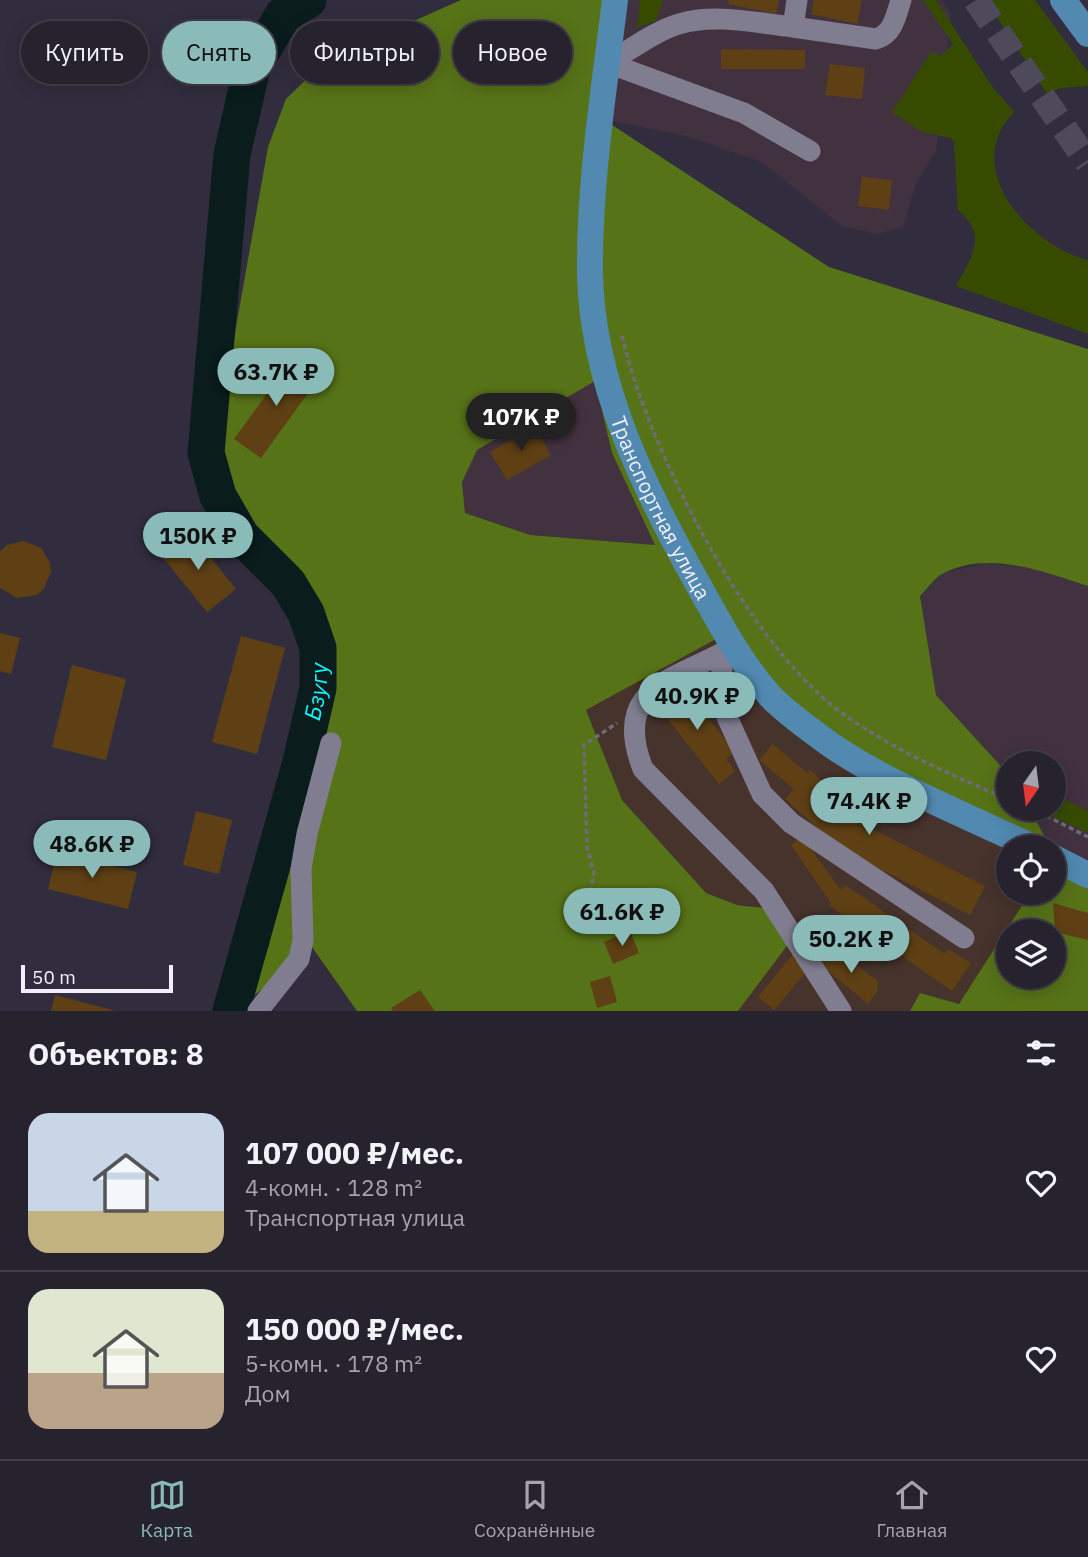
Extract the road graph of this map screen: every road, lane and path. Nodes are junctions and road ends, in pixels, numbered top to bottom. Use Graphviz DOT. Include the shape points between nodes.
graph roads {
  1 [pos="615,0"];
  2 [pos="797,0"];
  3 [pos="901,0"];
  4 [pos="1063,0"];
  5 [pos="720,9"];
  6 [pos="793,27"];
  7 [pos="1088,34"];
  8 [pos="608,63"];
  9 [pos="810,151"];
  10 [pos="622,335"];
  11 [pos="727,650"];
  12 [pos="608,726"];
  13 [pos="331,743"];
  14 [pos="996,793"];
  15 [pos="1057,821"];
  16 [pos="1007,835"];
  17 [pos="1088,836"];
  18 [pos="1066,864"];
  19 [pos="1088,875"];
  20 [pos="581,906"];
  21 [pos="964,938"];
  22 [pos="258,1011"];
  23 [pos="841,1011"];
  1 -- 8 [label="main road, Транспортная улица"];
  2 -- 6 [label="lane"];
  3 -- 6 [label="lane" via="891,29 876,39"];
  4 -- 7 [label="main road"];
  5 -- 6 [label="lane"];
  5 -- 8 [label="lane" via="677,24"];
  8 -- 9 [label="lane" via="744,113"];
  8 -- 11 [label="main road, Транспортная улица" via="590,276 607,379 633,457"];
  10 -- 14 [label="path" via="647,416 671,467 729,577 776,650 840,711 911,754"];
  11 -- 16 [label="main road, Транспортная улица" via="818,736 880,773"];
  11 -- 21 [label="lane" via="723,698 727,717 762,794 791,823"];
  11 -- 23 [label="lane" via="667,679 646,697 635,716 633,744 643,769 764,891"];
  12 -- 20 [label="path" via="584,745 587,846 594,873 589,897"];
  13 -- 22 [label="lane" via="301,869 303,940 299,959"];
  15 -- 17 [label="path"];
  18 -- 19 [label="main road"];
}
